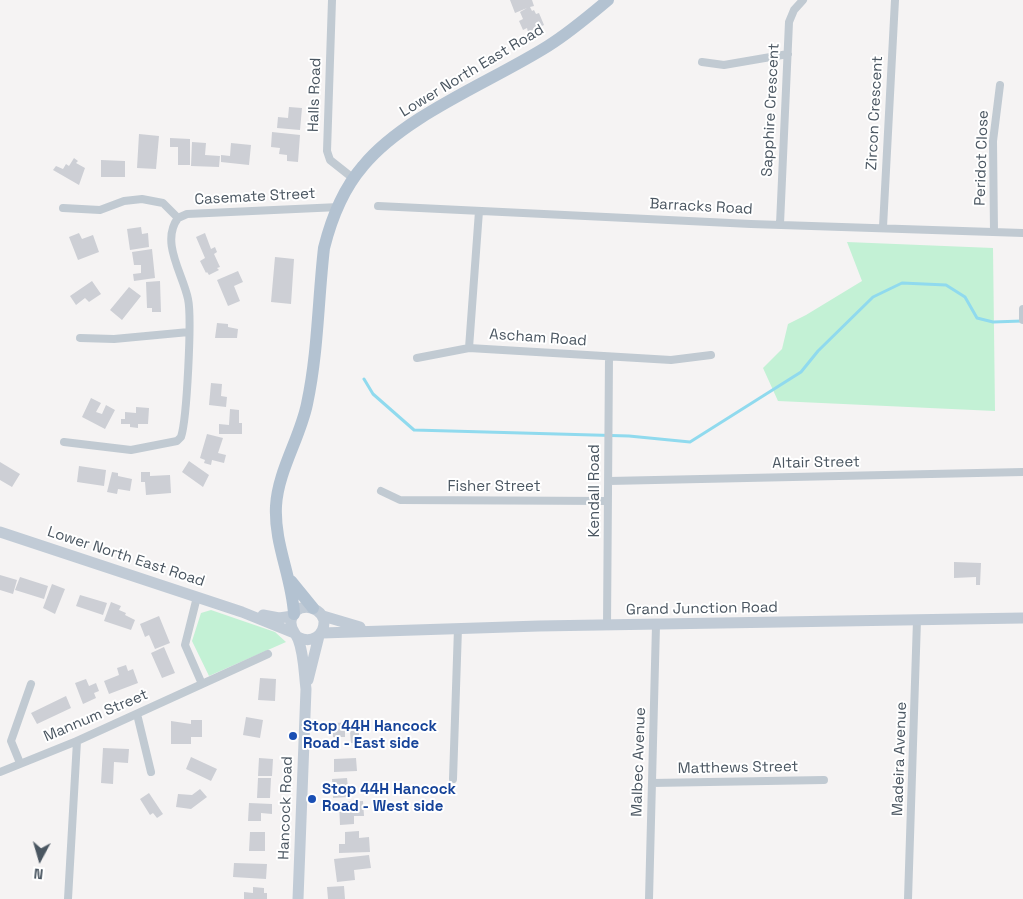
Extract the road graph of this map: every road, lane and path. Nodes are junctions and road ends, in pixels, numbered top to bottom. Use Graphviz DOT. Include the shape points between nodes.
graph roads {
  1 [pos="332,0"];
  2 [pos="608,0"];
  3 [pos="803,0"];
  4 [pos="895,0"];
  5 [pos="788,54"];
  6 [pos="702,62"];
  7 [pos="1000,85"];
  8 [pos="354,179"];
  9 [pos="378,206"];
  10 [pos="63,208"];
  11 [pos="339,208"];
  12 [pos="480,211"];
  13 [pos="178,218"];
  14 [pos="780,224"];
  15 [pos="883,227"];
  16 [pos="994,232"];
  17 [pos="1023,233"];
  18 [pos="1023,308"];
  19 [pos="1023,320"];
  20 [pos="189,332"];
  21 [pos="80,338"];
  22 [pos="469,348"];
  23 [pos="711,355"];
  24 [pos="609,356"];
  25 [pos="417,358"];
  26 [pos="64,442"];
  27 [pos="1023,472"];
  28 [pos="609,481"];
  29 [pos="381,491"];
  30 [pos="608,501"];
  31 [pos="0,532"];
  32 [pos="290,579"];
  33 [pos="197,597"];
  34 [pos="242,612"];
  35 [pos="318,612"];
  36 [pos="293,615"];
  37 [pos="1023,618"];
  38 [pos="917,620"];
  39 [pos="656,625"];
  40 [pos="608,626"];
  41 [pos="458,628"];
  42 [pos="381,631"];
  43 [pos="321,634"];
  44 [pos="296,635"];
  45 [pos="268,654"];
  46 [pos="31,684"];
  47 [pos="202,684"];
  48 [pos="306,689"];
  49 [pos="137,714"];
  50 [pos="77,741"];
  51 [pos="20,763"];
  52 [pos="0,772"];
  53 [pos="151,772"];
  54 [pos="452,779"];
  55 [pos="824,780"];
  56 [pos="652,783"];
  57 [pos="68,899"];
  58 [pos="298,899"];
  59 [pos="649,899"];
  60 [pos="908,899"];
  1 -- 8 [label="street, Halls Road" via="327,151 330,160"];
  2 -- 8 [label="main road, Lower North East Road" via="548,46 434,109 407,128 376,152"];
  3 -- 5 [label="street, Sapphire Crescent" via="789,22"];
  4 -- 15 [label="street, Zircon Crescent"];
  5 -- 6 [label="street" via="724,65"];
  5 -- 14 [label="street, Sapphire Crescent"];
  7 -- 16 [label="street, Peridot Close" via="993,142"];
  8 -- 11 [label="main road, Lower North East Road"];
  9 -- 12 [label="street, Barracks Road"];
  10 -- 13 [label="street, Casemate Street" via="100,210 124,201 142,199 163,203"];
  11 -- 13 [label="street, Casemate Street" via="197,214"];
  11 -- 32 [label="main road, Lower North East Road" via="328,230 324,248 313,374 276,504 278,541"];
  12 -- 14 [label="street, Barracks Road"];
  12 -- 22 [label="street, Ascham Road"];
  13 -- 20 [label="street" via="171,241 188,298"];
  14 -- 15 [label="street, Barracks Road"];
  15 -- 16 [label="street, Barracks Road"];
  16 -- 17 [label="street, Barracks Road"];
  18 -- 19 [label="street"];
  20 -- 21 [label="street" via="114,339"];
  20 -- 26 [label="street" via="183,431 177,442 131,450"];
  22 -- 24 [label="street, Ascham Road"];
  22 -- 25 [label="street"];
  23 -- 24 [label="street, Ascham Road" via="671,360"];
  24 -- 28 [label="street, Kendall Road"];
  27 -- 28 [label="street, Altair Street"];
  28 -- 30 [label="street, Kendall Road"];
  29 -- 30 [label="street, Fisher Street" via="400,500"];
  30 -- 40 [label="street, Kendall Road"];
  31 -- 33 [label="main road, Lower North East Road"];
  32 -- 35 [label="main road, Lower North East Road"];
  32 -- 36 [label="main road, Lower North East Road"];
  33 -- 34 [label="main road, Lower North East Road"];
  33 -- 47 [label="street" via="185,645"];
  34 -- 36 [label="main road, Lower North East Road" via="279,618"];
  34 -- 44 [label="main road, Lower North East Road"];
  35 -- 36 [label="main road" via="304,607"];
  35 -- 42 [label="main road, Grand Junction Road" via="344,624"];
  35 -- 43 [label="main road" via="324,624"];
  36 -- 44 [label="main road" via="291,626"];
  37 -- 38 [label="main road, Grand Junction Road"];
  38 -- 39 [label="main road, Grand Junction Road"];
  38 -- 60 [label="street, Madeira Avenue"];
  39 -- 40 [label="main road, Grand Junction Road"];
  39 -- 56 [label="street, Malbec Avenue"];
  40 -- 41 [label="main road, Grand Junction Road"];
  41 -- 42 [label="main road, Grand Junction Road"];
  41 -- 54 [label="street"];
  42 -- 43 [label="main road, Grand Junction Road"];
  43 -- 44 [label="main road" via="309,640"];
  43 -- 48 [label="main road, Hancock Road"];
  44 -- 48 [label="main road, Hancock Road"];
  45 -- 47 [label="street, Mannum Street"];
  46 -- 51 [label="street" via="11,741"];
  47 -- 49 [label="street, Mannum Street"];
  48 -- 58 [label="main road, Hancock Road"];
  49 -- 50 [label="street, Mannum Street"];
  49 -- 53 [label="street"];
  50 -- 51 [label="street, Mannum Street"];
  50 -- 57 [label="street"];
  51 -- 52 [label="street, Mannum Street"];
  55 -- 56 [label="street, Matthews Street"];
  56 -- 59 [label="street, Malbec Avenue"];
}
